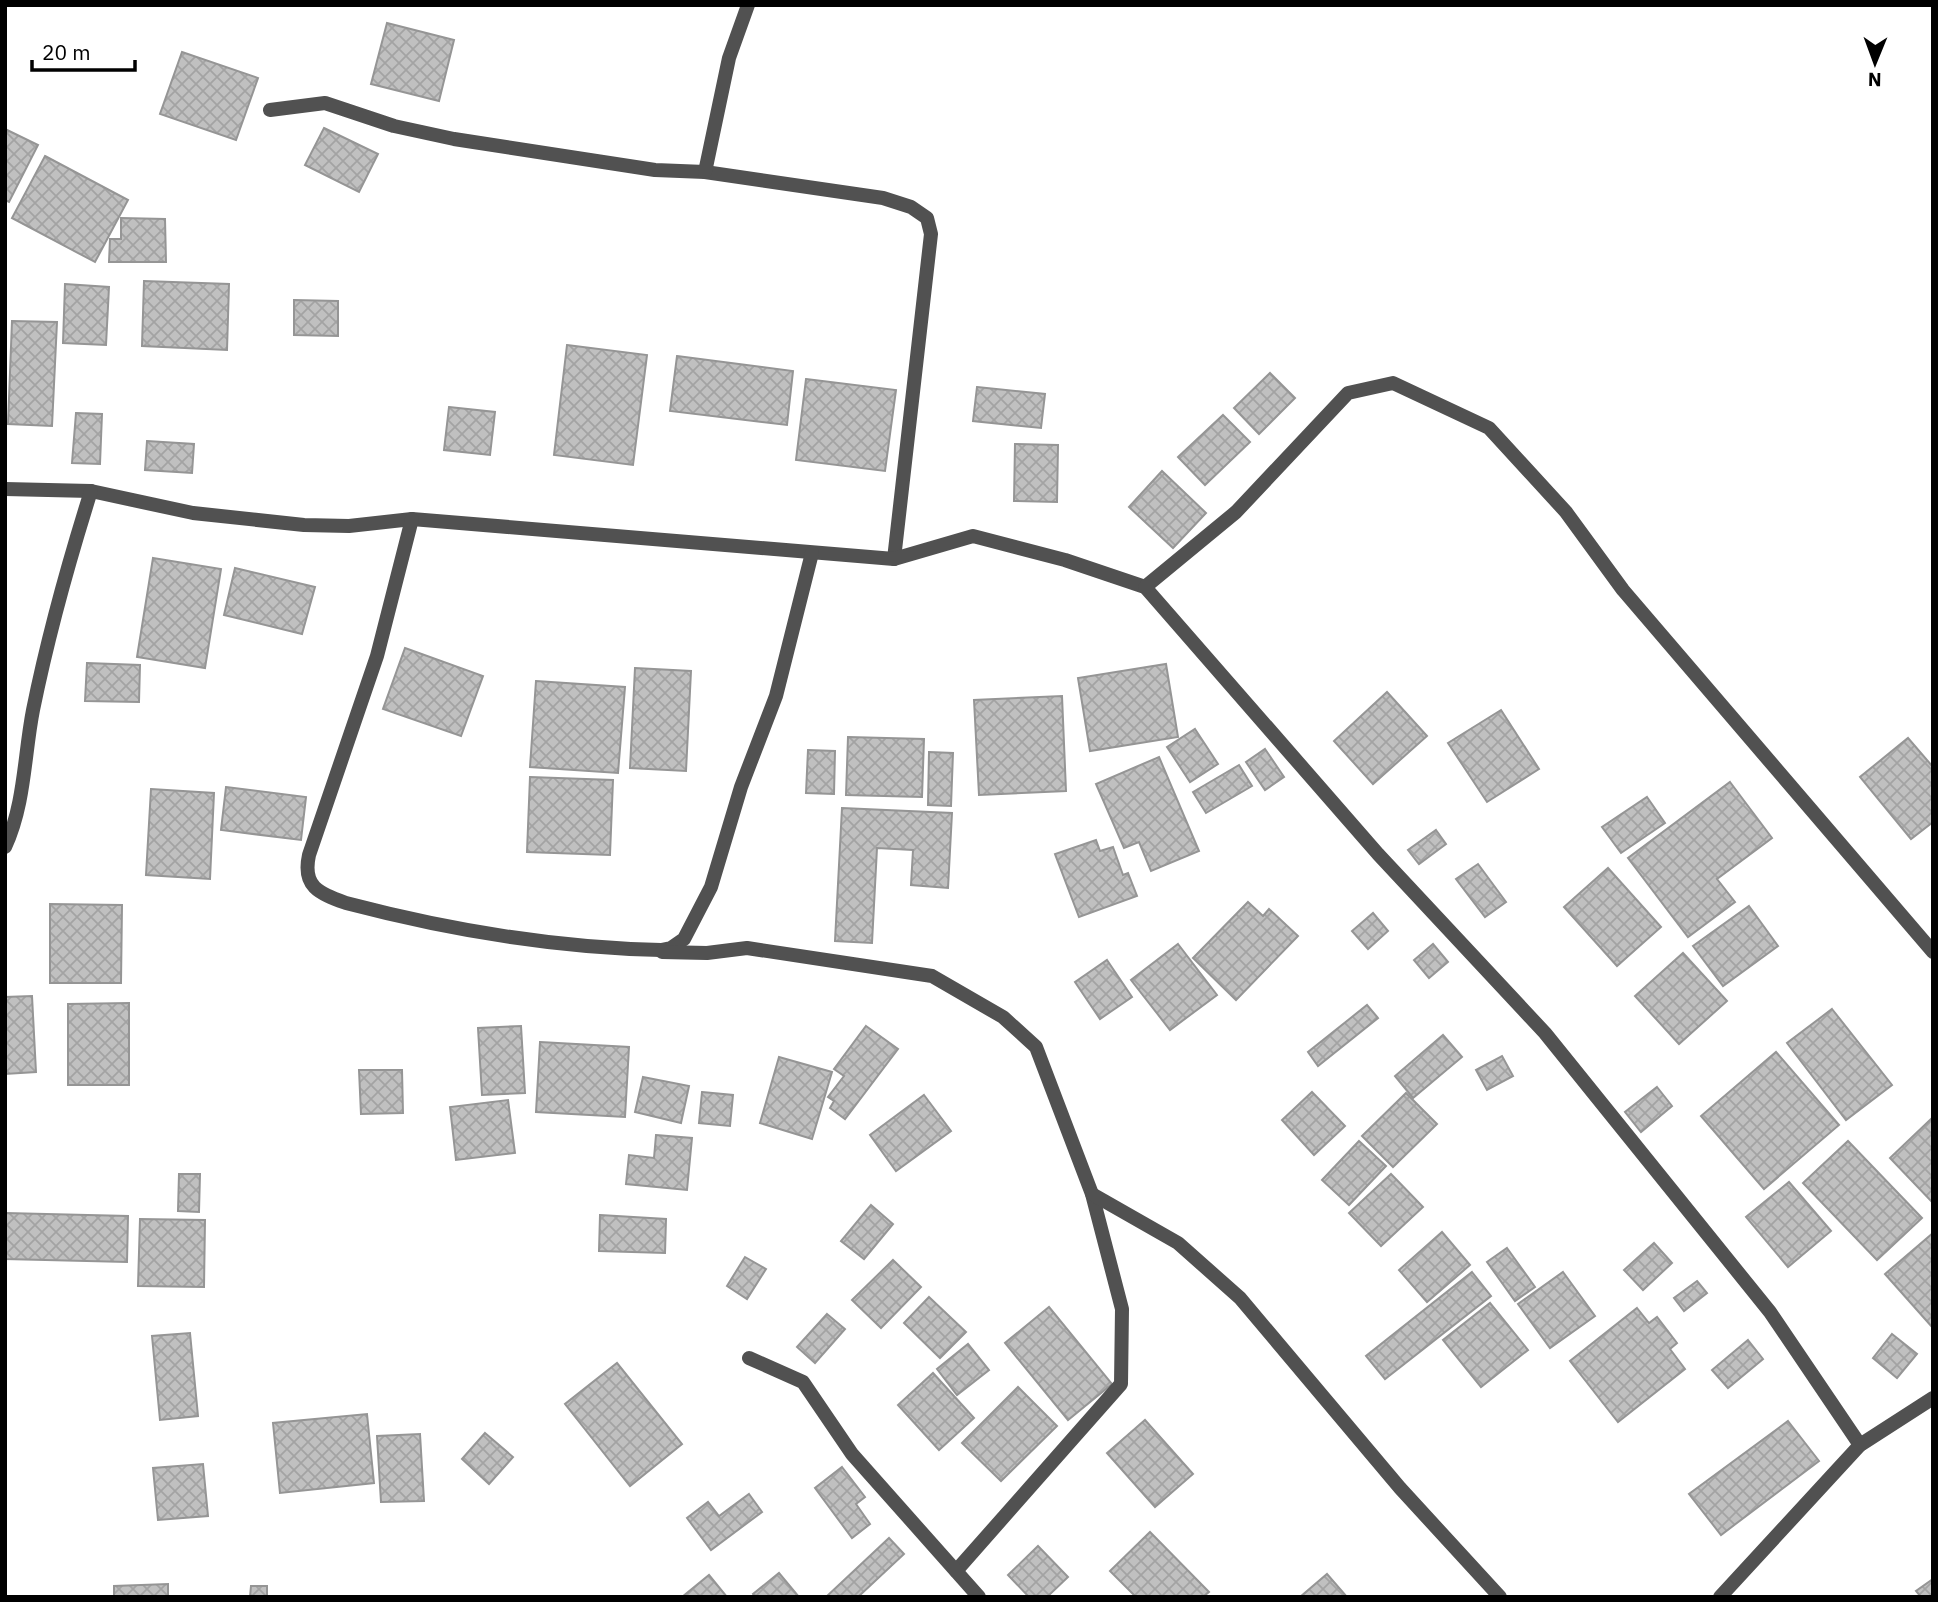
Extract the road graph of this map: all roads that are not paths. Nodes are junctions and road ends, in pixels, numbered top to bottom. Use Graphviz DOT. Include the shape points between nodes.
graph roads {
  1 [pos="748,5"];
  2 [pos="270,110"];
  3 [pos="705,172"];
  4 [pos="5,489"];
  5 [pos="91,491"];
  6 [pos="412,519"];
  7 [pos="812,553"];
  8 [pos="894,559"];
  9 [pos="1145,587"];
  10 [pos="5,847"];
  11 [pos="651,950"];
  12 [pos="1933,952"];
  13 [pos="1091,1194"];
  14 [pos="749,1358"];
  15 [pos="1933,1398"];
  16 [pos="1860,1445"];
  17 [pos="956,1571"];
  18 [pos="979,1597"];
  19 [pos="1500,1597"];
  20 [pos="1720,1597"];
  1 -- 3 [label="street" via="729,58"];
  2 -- 3 [label="street" via="325,103 394,126 454,139 655,170"];
  3 -- 8 [label="street" via="883,198 927,218 931,234"];
  4 -- 5 [label="street"];
  5 -- 6 [label="street" via="193,513 304,525"];
  5 -- 10 [label="street" via="47,642 23,784"];
  6 -- 7 [label="street"];
  6 -- 11 [label="street" via="377,656 313,842 307,877 329,897 405,919 556,943"];
  7 -- 8 [label="street"];
  7 -- 11 [label="street" via="776,696 741,787 711,887 684,939 671,948"];
  8 -- 9 [label="street" via="973,536 1065,559"];
  9 -- 12 [label="street" via="1236,512 1348,393 1393,383 1489,428 1566,512 1623,590"];
  9 -- 16 [label="street" via="1378,855 1545,1033 1770,1312"];
  11 -- 13 [label="street" via="674,954 747,948 932,976 961,992 1003,1017 1035,1047"];
  13 -- 17 [label="street" via="1122,1308 1121,1384"];
  13 -- 19 [label="street" via="1178,1242 1240,1298 1400,1488"];
  14 -- 17 [label="street" via="803,1382 852,1454"];
  15 -- 16 [label="street"];
  16 -- 20 [label="street"];
  17 -- 18 [label="street"];
}
